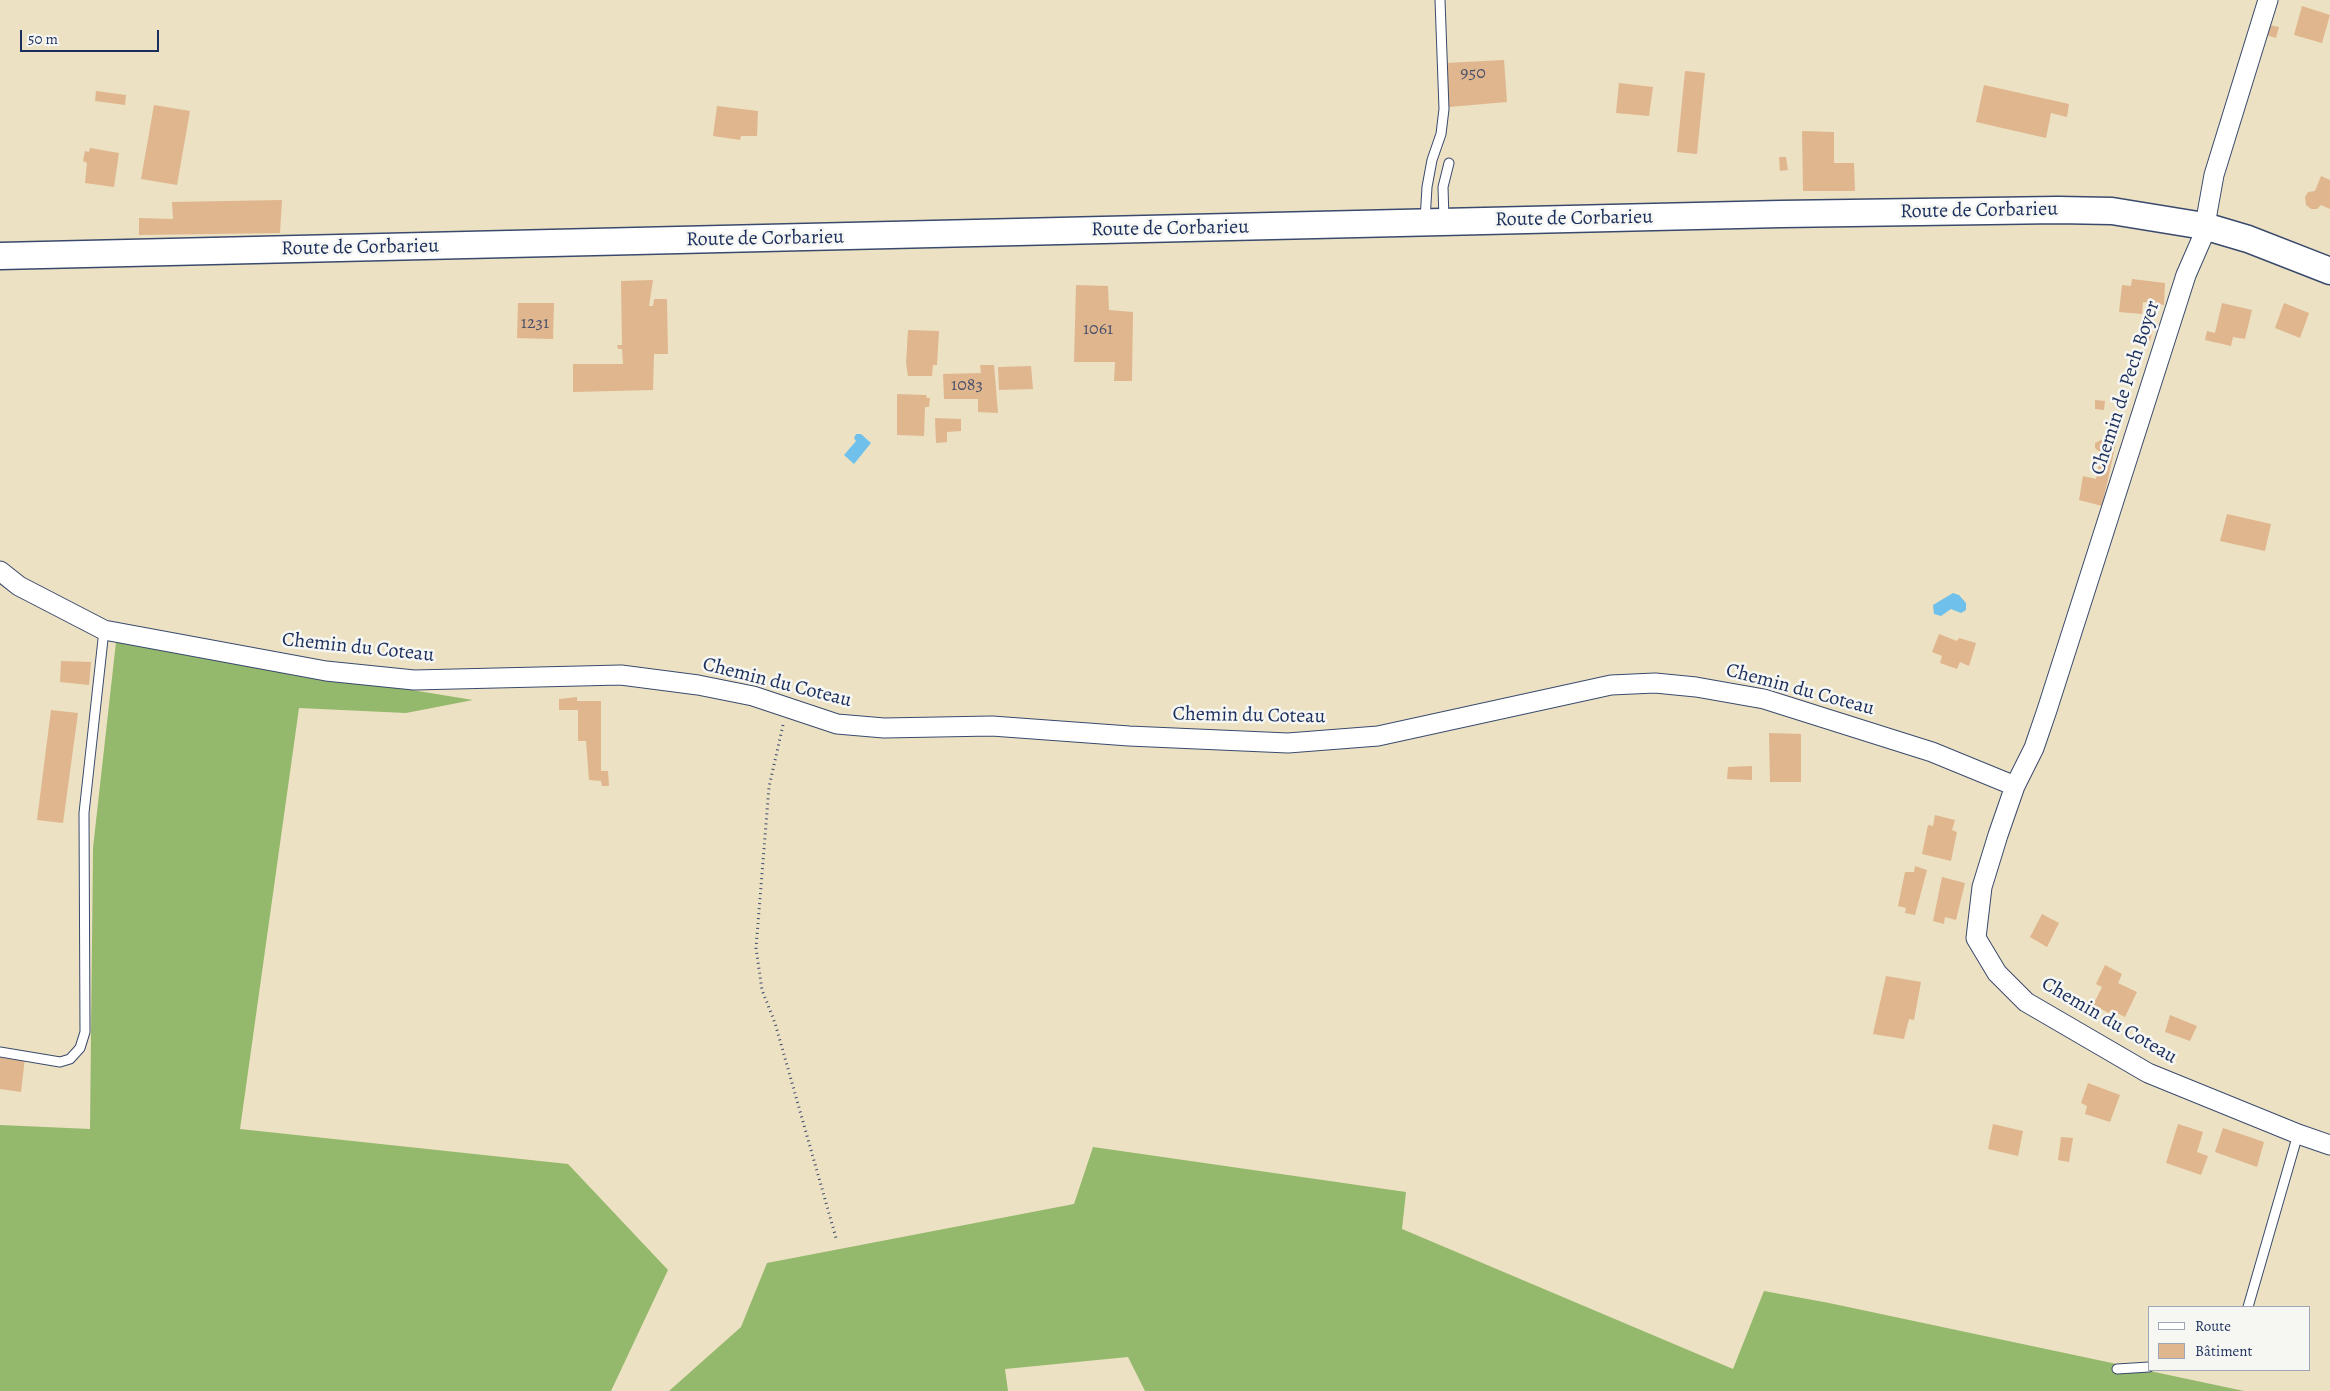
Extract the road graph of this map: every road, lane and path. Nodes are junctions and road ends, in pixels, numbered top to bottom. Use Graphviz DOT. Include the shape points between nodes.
graph roads {
  1 [pos="1440,0"];
  2 [pos="2268,0"];
  3 [pos="1448,163"];
  4 [pos="1435,223"];
  5 [pos="2204,226"];
  6 [pos="0,256"];
  7 [pos="2330,271"];
  8 [pos="0,571"];
  9 [pos="104,630"];
  10 [pos="787,707"];
  11 [pos="2015,786"];
  12 [pos="0,1052"];
  13 [pos="2298,1134"];
  14 [pos="2330,1145"];
  15 [pos="836,1238"];
  16 [pos="2248,1306"];
  17 [pos="2148,1367"];
  18 [pos="2117,1369"];
  1 -- 4 [label="lane" via="1444,109 1442,134 1432,160 1427,187"];
  2 -- 5 [label="street, Chemin de Pech Boyer" via="2214,175"];
  3 -- 4 [label="lane"];
  4 -- 5 [label="main road, Route de Corbarieu" via="2058,210 2112,211"];
  4 -- 6 [label="main road, Route de Corbarieu"];
  5 -- 7 [label="main road, Route de Corbarieu" via="2248,239"];
  5 -- 11 [label="street, Chemin de Pech Boyer" via="2047,710 2034,748"];
  8 -- 9 [label="street, Chemin du Coteau" via="19,586"];
  9 -- 10 [label="street, Chemin du Coteau" via="326,671 414,680 621,675 698,685 753,696"];
  9 -- 12 [label="lane" via="84,813 85,1032 80,1048 70,1059 60,1062"];
  10 -- 11 [label="street, Chemin du Coteau" via="837,724 884,728 992,726 1288,743 1378,736 1611,685 1655,683 1764,699 1932,752"];
  10 -- 15 [label="path" via="769,787 756,948 762,990 776,1023"];
  11 -- 13 [label="street, Chemin du Coteau" via="1982,887 1976,938 1997,973 2026,1002 2148,1073"];
  13 -- 14 [label="street, Chemin du Coteau"];
  13 -- 16 [label="lane"];
  17 -- 18 [label="lane"];
}
